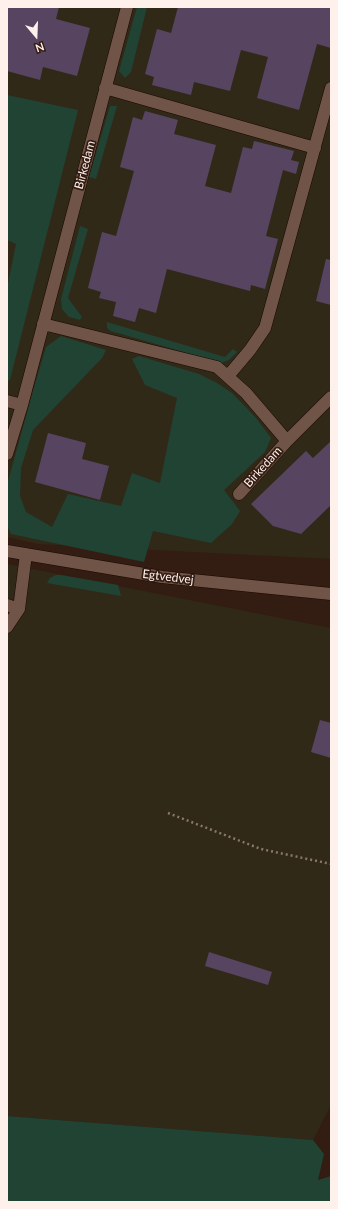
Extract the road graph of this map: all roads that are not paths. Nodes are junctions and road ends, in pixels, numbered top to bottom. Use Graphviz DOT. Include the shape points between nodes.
graph roads {
  1 [pos="127,7"];
  2 [pos="105,88"];
  3 [pos="331,88"];
  4 [pos="315,148"];
  5 [pos="43,324"];
  6 [pos="228,376"];
  7 [pos="331,397"];
  8 [pos="7,401"];
  9 [pos="22,405"];
  10 [pos="287,440"];
  11 [pos="7,454"];
  12 [pos="239,494"];
  13 [pos="7,550"];
  14 [pos="26,554"];
  15 [pos="331,594"];
  16 [pos="13,607"];
  17 [pos="7,627"];
  1 -- 2 [label="street, Birkedam"];
  2 -- 4 [label="street"];
  2 -- 5 [label="street, Birkedam"];
  3 -- 4 [label="street"];
  4 -- 6 [label="street" via="265,328"];
  5 -- 6 [label="street, Birkedam" via="217,367"];
  5 -- 9 [label="street, Birkedam"];
  6 -- 10 [label="street, Birkedam"];
  7 -- 10 [label="street, Birkedam"];
  8 -- 9 [label="street"];
  9 -- 11 [label="street, Birkedam"];
  10 -- 12 [label="street, Birkedam"];
  13 -- 14 [label="street, Egtvedvej"];
  14 -- 15 [label="street, Egtvedvej" via="162,577"];
  14 -- 16 [label="street"];
  16 -- 17 [label="street"];
}
